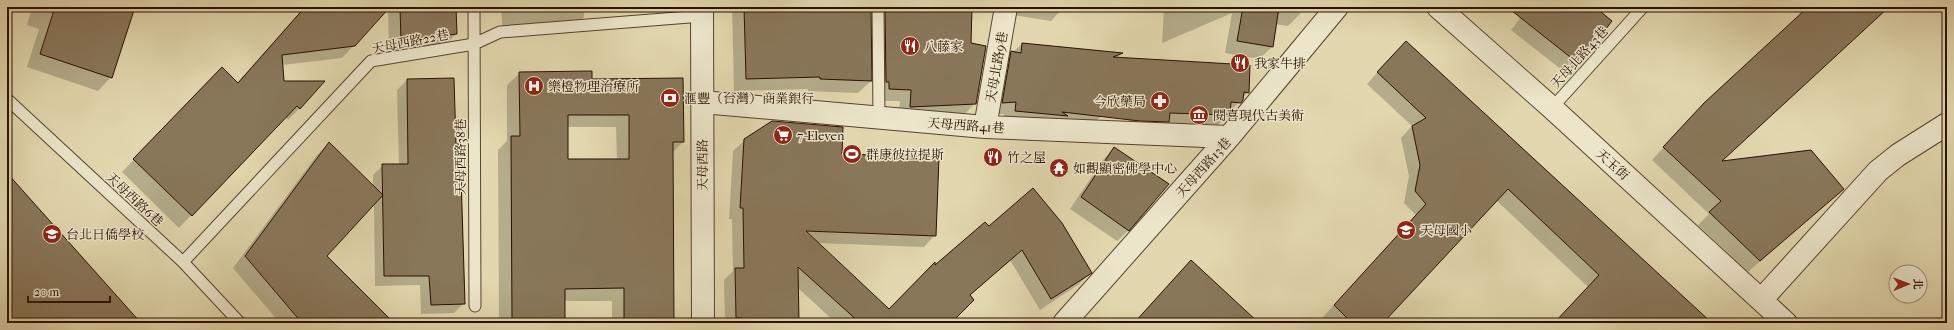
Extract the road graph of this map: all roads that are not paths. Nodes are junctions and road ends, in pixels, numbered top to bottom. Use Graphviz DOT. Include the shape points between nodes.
graph roads {
  1 [pos="474,7"];
  2 [pos="878,7"];
  3 [pos="1006,7"];
  4 [pos="1337,7"];
  5 [pos="1438,7"];
  6 [pos="1643,7"];
  7 [pos="702,11"];
  8 [pos="474,44"];
  9 [pos="7,99"];
  10 [pos="702,102"];
  11 [pos="1552,108"];
  12 [pos="879,118"];
  13 [pos="1947,124"];
  14 [pos="985,127"];
  15 [pos="1230,137"];
  16 [pos="183,262"];
  17 [pos="1762,299"];
  18 [pos="475,306"];
  19 [pos="240,323"];
  20 [pos="703,323"];
  21 [pos="1064,323"];
  22 [pos="1786,323"];
  1 -- 8 [label="lane, 天母西路38巷"];
  2 -- 12 [label="lane"];
  3 -- 14 [label="street, 天母北路9巷"];
  4 -- 15 [label="street, 天母西路13巷"];
  5 -- 11 [label="street, 天玉街"];
  6 -- 11 [label="lane, 天母北路43巷"];
  7 -- 8 [label="lane, 天母西路22巷" via="500,32"];
  7 -- 10 [label="street, 天母西路"];
  8 -- 16 [label="lane, 天母西路22巷" via="371,61"];
  8 -- 18 [label="lane, 天母西路38巷"];
  9 -- 16 [label="lane, 天母西路6巷"];
  10 -- 12 [label="street, 天母西路41巷"];
  10 -- 20 [label="street, 天母西路"];
  11 -- 17 [label="street, 天玉街"];
  12 -- 14 [label="street, 天母西路41巷"];
  13 -- 17 [label="street" via="1898,154 1878,172"];
  14 -- 15 [label="street, 天母西路41巷"];
  15 -- 21 [label="street, 天母西路13巷"];
  16 -- 19 [label="lane, 天母西路6巷"];
  17 -- 22 [label="street, 天玉街"];
}
